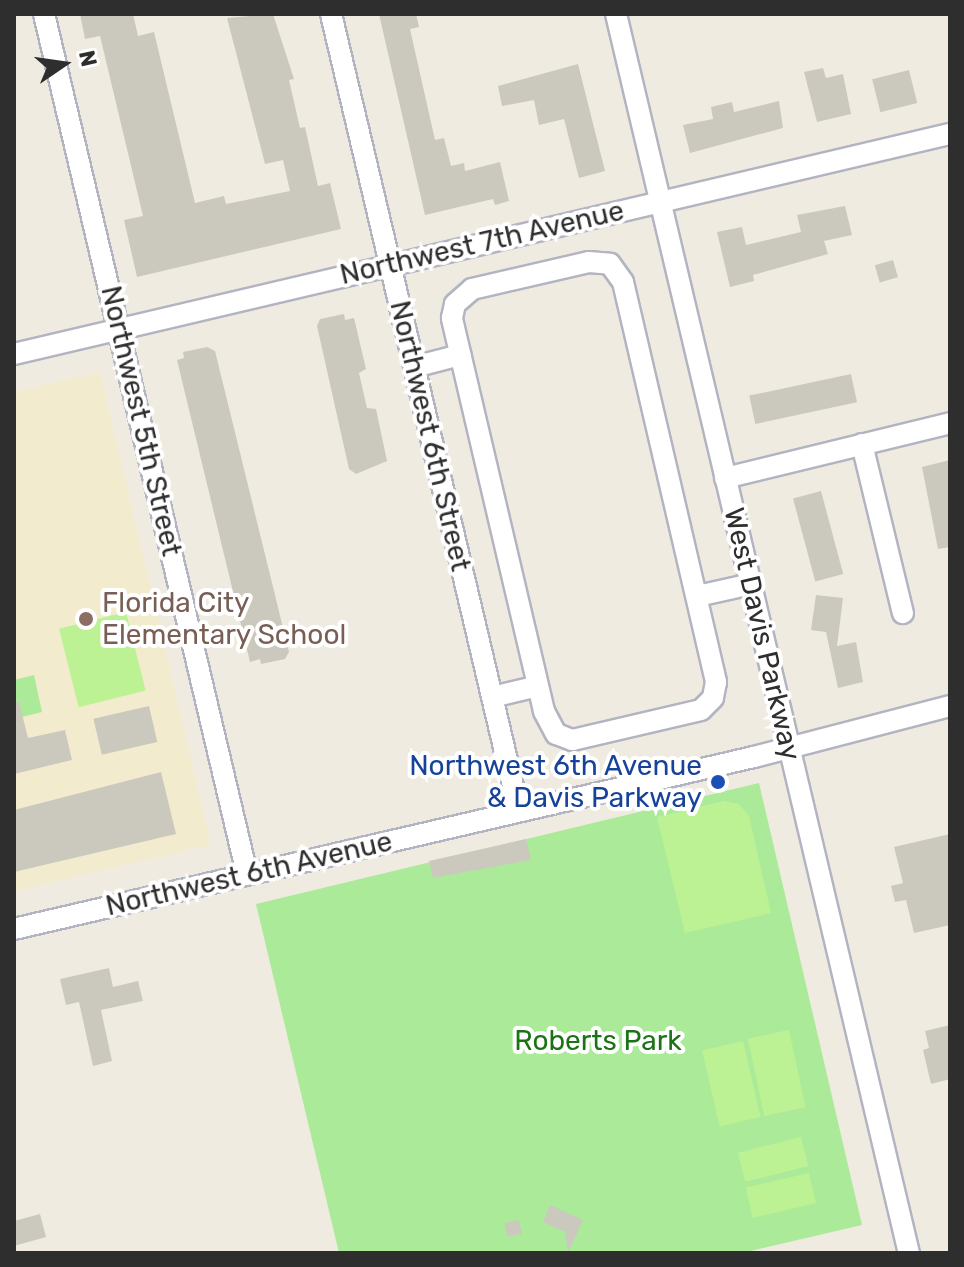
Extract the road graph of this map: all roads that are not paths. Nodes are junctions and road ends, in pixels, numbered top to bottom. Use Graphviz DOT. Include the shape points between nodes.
graph roads {
  1 [pos="44,14"];
  2 [pos="331,14"];
  3 [pos="616,14"];
  4 [pos="950,134"];
  5 [pos="661,202"];
  6 [pos="390,264"];
  7 [pos="120,329"];
  8 [pos="14,354"];
  9 [pos="460,355"];
  10 [pos="414,367"];
  11 [pos="950,423"];
  12 [pos="862,444"];
  13 [pos="725,478"];
  14 [pos="751,584"];
  15 [pos="697,596"];
  16 [pos="903,613"];
  17 [pos="538,686"];
  18 [pos="492,697"];
  19 [pos="950,706"];
  20 [pos="790,747"];
  21 [pos="519,811"];
  22 [pos="247,874"];
  23 [pos="14,929"];
  24 [pos="906,1252"];
  1 -- 7 [label="street, Northwest 5th Street"];
  2 -- 6 [label="street, Northwest 6th Street"];
  3 -- 5 [label="street, West Davis Parkway"];
  4 -- 5 [label="street, Northwest 7th Avenue"];
  5 -- 6 [label="street, Northwest 7th Avenue"];
  5 -- 13 [label="street, West Davis Parkway"];
  6 -- 7 [label="street, Northwest 7th Avenue"];
  6 -- 10 [label="street, Northwest 6th Street"];
  7 -- 8 [label="street, Northwest 7th Avenue"];
  7 -- 22 [label="street, Northwest 5th Street"];
  9 -- 10 [label="street"];
  9 -- 15 [label="street" via="452,318 465,292 589,262 615,268 623,282"];
  9 -- 17 [label="street"];
  10 -- 18 [label="street, Northwest 6th Street"];
  11 -- 12 [label="street"];
  12 -- 13 [label="street"];
  12 -- 16 [label="street"];
  13 -- 14 [label="street, West Davis Parkway"];
  14 -- 15 [label="street"];
  14 -- 20 [label="street, West Davis Parkway"];
  15 -- 17 [label="street" via="716,682 713,698 701,710 564,739 547,722"];
  17 -- 18 [label="street"];
  18 -- 21 [label="street, Northwest 6th Street"];
  19 -- 20 [label="street, Northwest 6th Avenue"];
  20 -- 21 [label="street, Northwest 6th Avenue"];
  20 -- 24 [label="street, West Davis Parkway"];
  21 -- 22 [label="street, Northwest 6th Avenue"];
  22 -- 23 [label="street, Northwest 6th Avenue"];
}
